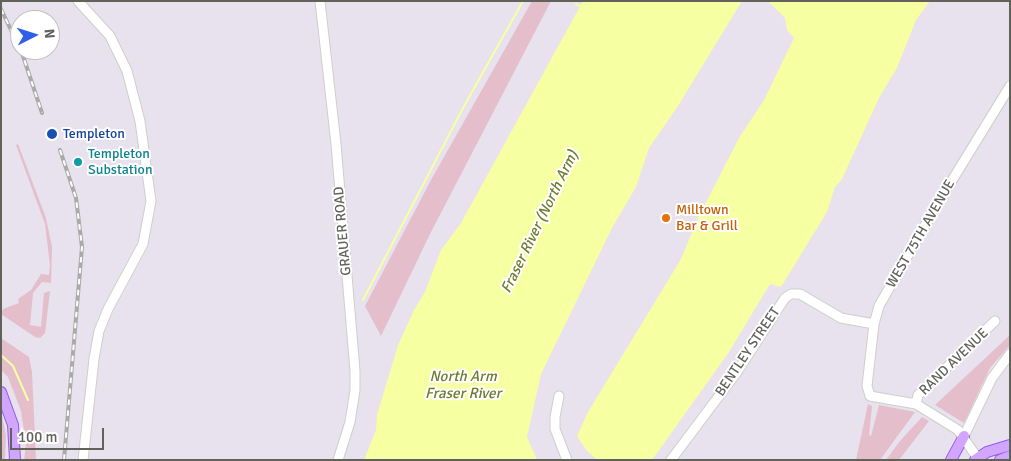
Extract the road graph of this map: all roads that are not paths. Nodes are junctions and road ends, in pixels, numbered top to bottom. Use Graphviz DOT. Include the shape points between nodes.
graph roads {
  1 [pos="78,1"];
  2 [pos="320,1"];
  3 [pos="1009,90"];
  4 [pos="995,321"];
  5 [pos="874,324"];
  6 [pos="1010,354"];
  7 [pos="1,392"];
  8 [pos="559,396"];
  9 [pos="916,404"];
  10 [pos="964,436"];
  11 [pos="1010,445"];
  12 [pos="1010,456"];
  13 [pos="977,459"];
  14 [pos="15,460"];
  15 [pos="84,460"];
  16 [pos="338,460"];
  17 [pos="567,460"];
  18 [pos="671,460"];
  19 [pos="951,460"];
  20 [pos="1000,460"];
  1 -- 15 [label="street" via="110,36 129,76 140,120 151,201 143,244 99,330"];
  2 -- 16 [label="street, GRAUER ROAD" via="355,371 350,422"];
  3 -- 5 [label="street, WEST 75TH AVENUE" via="915,242 880,306"];
  4 -- 9 [label="street, RAND AVENUE" via="918,395"];
  5 -- 9 [label="street, WEST 75TH AVENUE" via="868,394 872,398"];
  5 -- 18 [label="street, BENTLEY STREET" via="841,318 800,294 785,298 737,372"];
  6 -- 10 [label="street" via="992,378"];
  7 -- 14 [label="main road" via="13,424"];
  8 -- 17 [label="street" via="555,429"];
  9 -- 10 [label="street"];
  10 -- 13 [label="street"];
  10 -- 19 [label="main road"];
  11 -- 13 [label="main road"];
  12 -- 20 [label="main road"];
}
